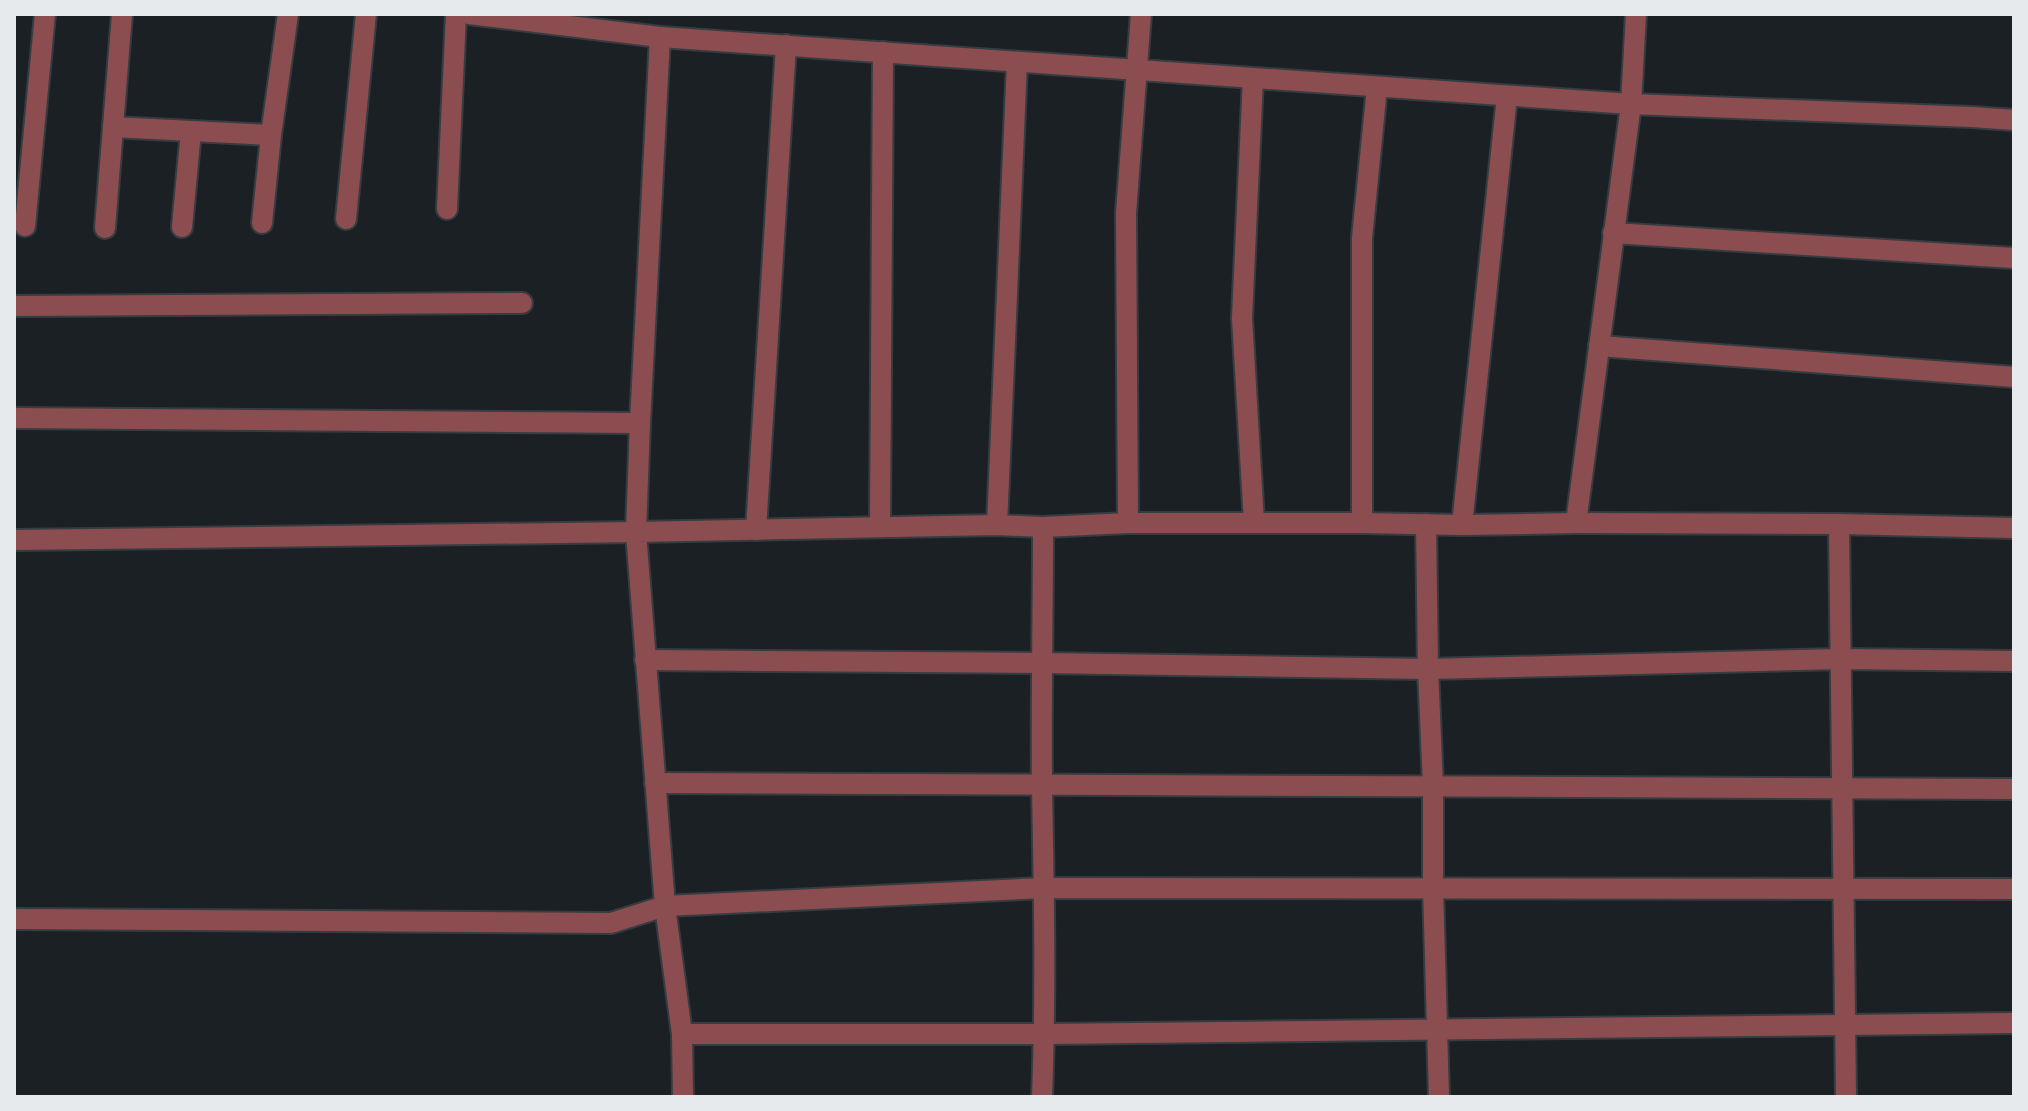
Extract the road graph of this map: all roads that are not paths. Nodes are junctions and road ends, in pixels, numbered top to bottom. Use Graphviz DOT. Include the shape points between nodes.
graph roads {
  1 [pos="45,14"];
  2 [pos="122,14"];
  3 [pos="288,14"];
  4 [pos="366,14"];
  5 [pos="456,14"];
  6 [pos="469,14"];
  7 [pos="1141,14"];
  8 [pos="1636,14"];
  9 [pos="660,37"];
  10 [pos="786,45"];
  11 [pos="883,52"];
  12 [pos="1017,62"];
  13 [pos="1138,70"];
  14 [pos="1253,78"];
  15 [pos="1377,87"];
  16 [pos="1507,96"];
  17 [pos="1631,104"];
  18 [pos="2014,120"];
  19 [pos="113,127"];
  20 [pos="191,131"];
  21 [pos="271,135"];
  22 [pos="447,209"];
  23 [pos="346,219"];
  24 [pos="262,223"];
  25 [pos="25,226"];
  26 [pos="182,227"];
  27 [pos="105,228"];
  28 [pos="1613,233"];
  29 [pos="2014,258"];
  30 [pos="522,303"];
  31 [pos="14,306"];
  32 [pos="1599,346"];
  33 [pos="2014,377"];
  34 [pos="14,418"];
  35 [pos="640,423"];
  36 [pos="1128,523"];
  37 [pos="1254,523"];
  38 [pos="1362,523"];
  39 [pos="1576,523"];
  40 [pos="1426,524"];
  41 [pos="1839,524"];
  42 [pos="997,525"];
  43 [pos="1462,525"];
  44 [pos="880,527"];
  45 [pos="1043,527"];
  46 [pos="2014,528"];
  47 [pos="756,530"];
  48 [pos="636,532"];
  49 [pos="14,540"];
  50 [pos="1841,659"];
  51 [pos="645,660"];
  52 [pos="2014,661"];
  53 [pos="1043,663"];
  54 [pos="1428,669"];
  55 [pos="655,783"];
  56 [pos="1042,785"];
  57 [pos="1433,786"];
  58 [pos="1842,789"];
  59 [pos="2014,789"];
  60 [pos="1044,888"];
  61 [pos="1433,888"];
  62 [pos="1844,889"];
  63 [pos="2014,889"];
  64 [pos="665,906"];
  65 [pos="14,919"];
  66 [pos="2014,1023"];
  67 [pos="1845,1025"];
  68 [pos="1437,1031"];
  69 [pos="682,1034"];
  70 [pos="1044,1034"];
  71 [pos="683,1097"];
  72 [pos="1042,1097"];
  73 [pos="1439,1097"];
  74 [pos="1846,1097"];
  1 -- 25 [label="street"];
  2 -- 19 [label="street"];
  3 -- 21 [label="street"];
  4 -- 23 [label="street"];
  5 -- 22 [label="street"];
  6 -- 9 [label="street"];
  7 -- 13 [label="street"];
  8 -- 17 [label="street"];
  9 -- 10 [label="street"];
  9 -- 35 [label="street"];
  10 -- 11 [label="street"];
  10 -- 47 [label="street"];
  11 -- 12 [label="street"];
  11 -- 44 [label="street"];
  12 -- 13 [label="street"];
  12 -- 42 [label="street"];
  13 -- 14 [label="street"];
  13 -- 36 [label="street" via="1126,213"];
  14 -- 15 [label="street"];
  14 -- 37 [label="street" via="1242,318"];
  15 -- 16 [label="street"];
  15 -- 38 [label="street" via="1362,238"];
  16 -- 17 [label="street"];
  16 -- 43 [label="street"];
  17 -- 18 [label="street"];
  17 -- 28 [label="street"];
  19 -- 20 [label="street"];
  19 -- 27 [label="street"];
  20 -- 21 [label="street"];
  20 -- 26 [label="street"];
  21 -- 24 [label="street"];
  28 -- 29 [label="street"];
  28 -- 32 [label="street"];
  30 -- 31 [label="street"];
  32 -- 33 [label="street"];
  32 -- 39 [label="street"];
  34 -- 35 [label="street"];
  35 -- 48 [label="street"];
  36 -- 37 [label="street"];
  36 -- 45 [label="street"];
  37 -- 38 [label="street"];
  38 -- 40 [label="street"];
  39 -- 41 [label="street"];
  39 -- 43 [label="street"];
  40 -- 43 [label="street"];
  40 -- 54 [label="street"];
  41 -- 46 [label="street"];
  41 -- 50 [label="street"];
  42 -- 44 [label="street"];
  42 -- 45 [label="street"];
  44 -- 47 [label="street"];
  45 -- 53 [label="street"];
  47 -- 48 [label="street"];
  48 -- 49 [label="street"];
  48 -- 51 [label="street"];
  50 -- 52 [label="street"];
  50 -- 54 [label="street"];
  50 -- 58 [label="street"];
  51 -- 53 [label="street"];
  51 -- 55 [label="street"];
  53 -- 54 [label="street"];
  53 -- 56 [label="street"];
  54 -- 57 [label="street"];
  55 -- 56 [label="street"];
  55 -- 64 [label="street"];
  56 -- 57 [label="street"];
  56 -- 60 [label="street"];
  57 -- 58 [label="street"];
  57 -- 61 [label="street"];
  58 -- 59 [label="street"];
  58 -- 62 [label="street"];
  60 -- 61 [label="street"];
  60 -- 64 [label="street"];
  60 -- 70 [label="street"];
  61 -- 62 [label="street"];
  61 -- 68 [label="street"];
  62 -- 63 [label="street"];
  62 -- 67 [label="street"];
  64 -- 65 [label="street" via="611,923"];
  64 -- 69 [label="street"];
  66 -- 67 [label="street"];
  67 -- 68 [label="street"];
  67 -- 74 [label="street"];
  68 -- 70 [label="street"];
  68 -- 73 [label="street"];
  69 -- 70 [label="street"];
  69 -- 71 [label="street"];
  70 -- 72 [label="street"];
}
